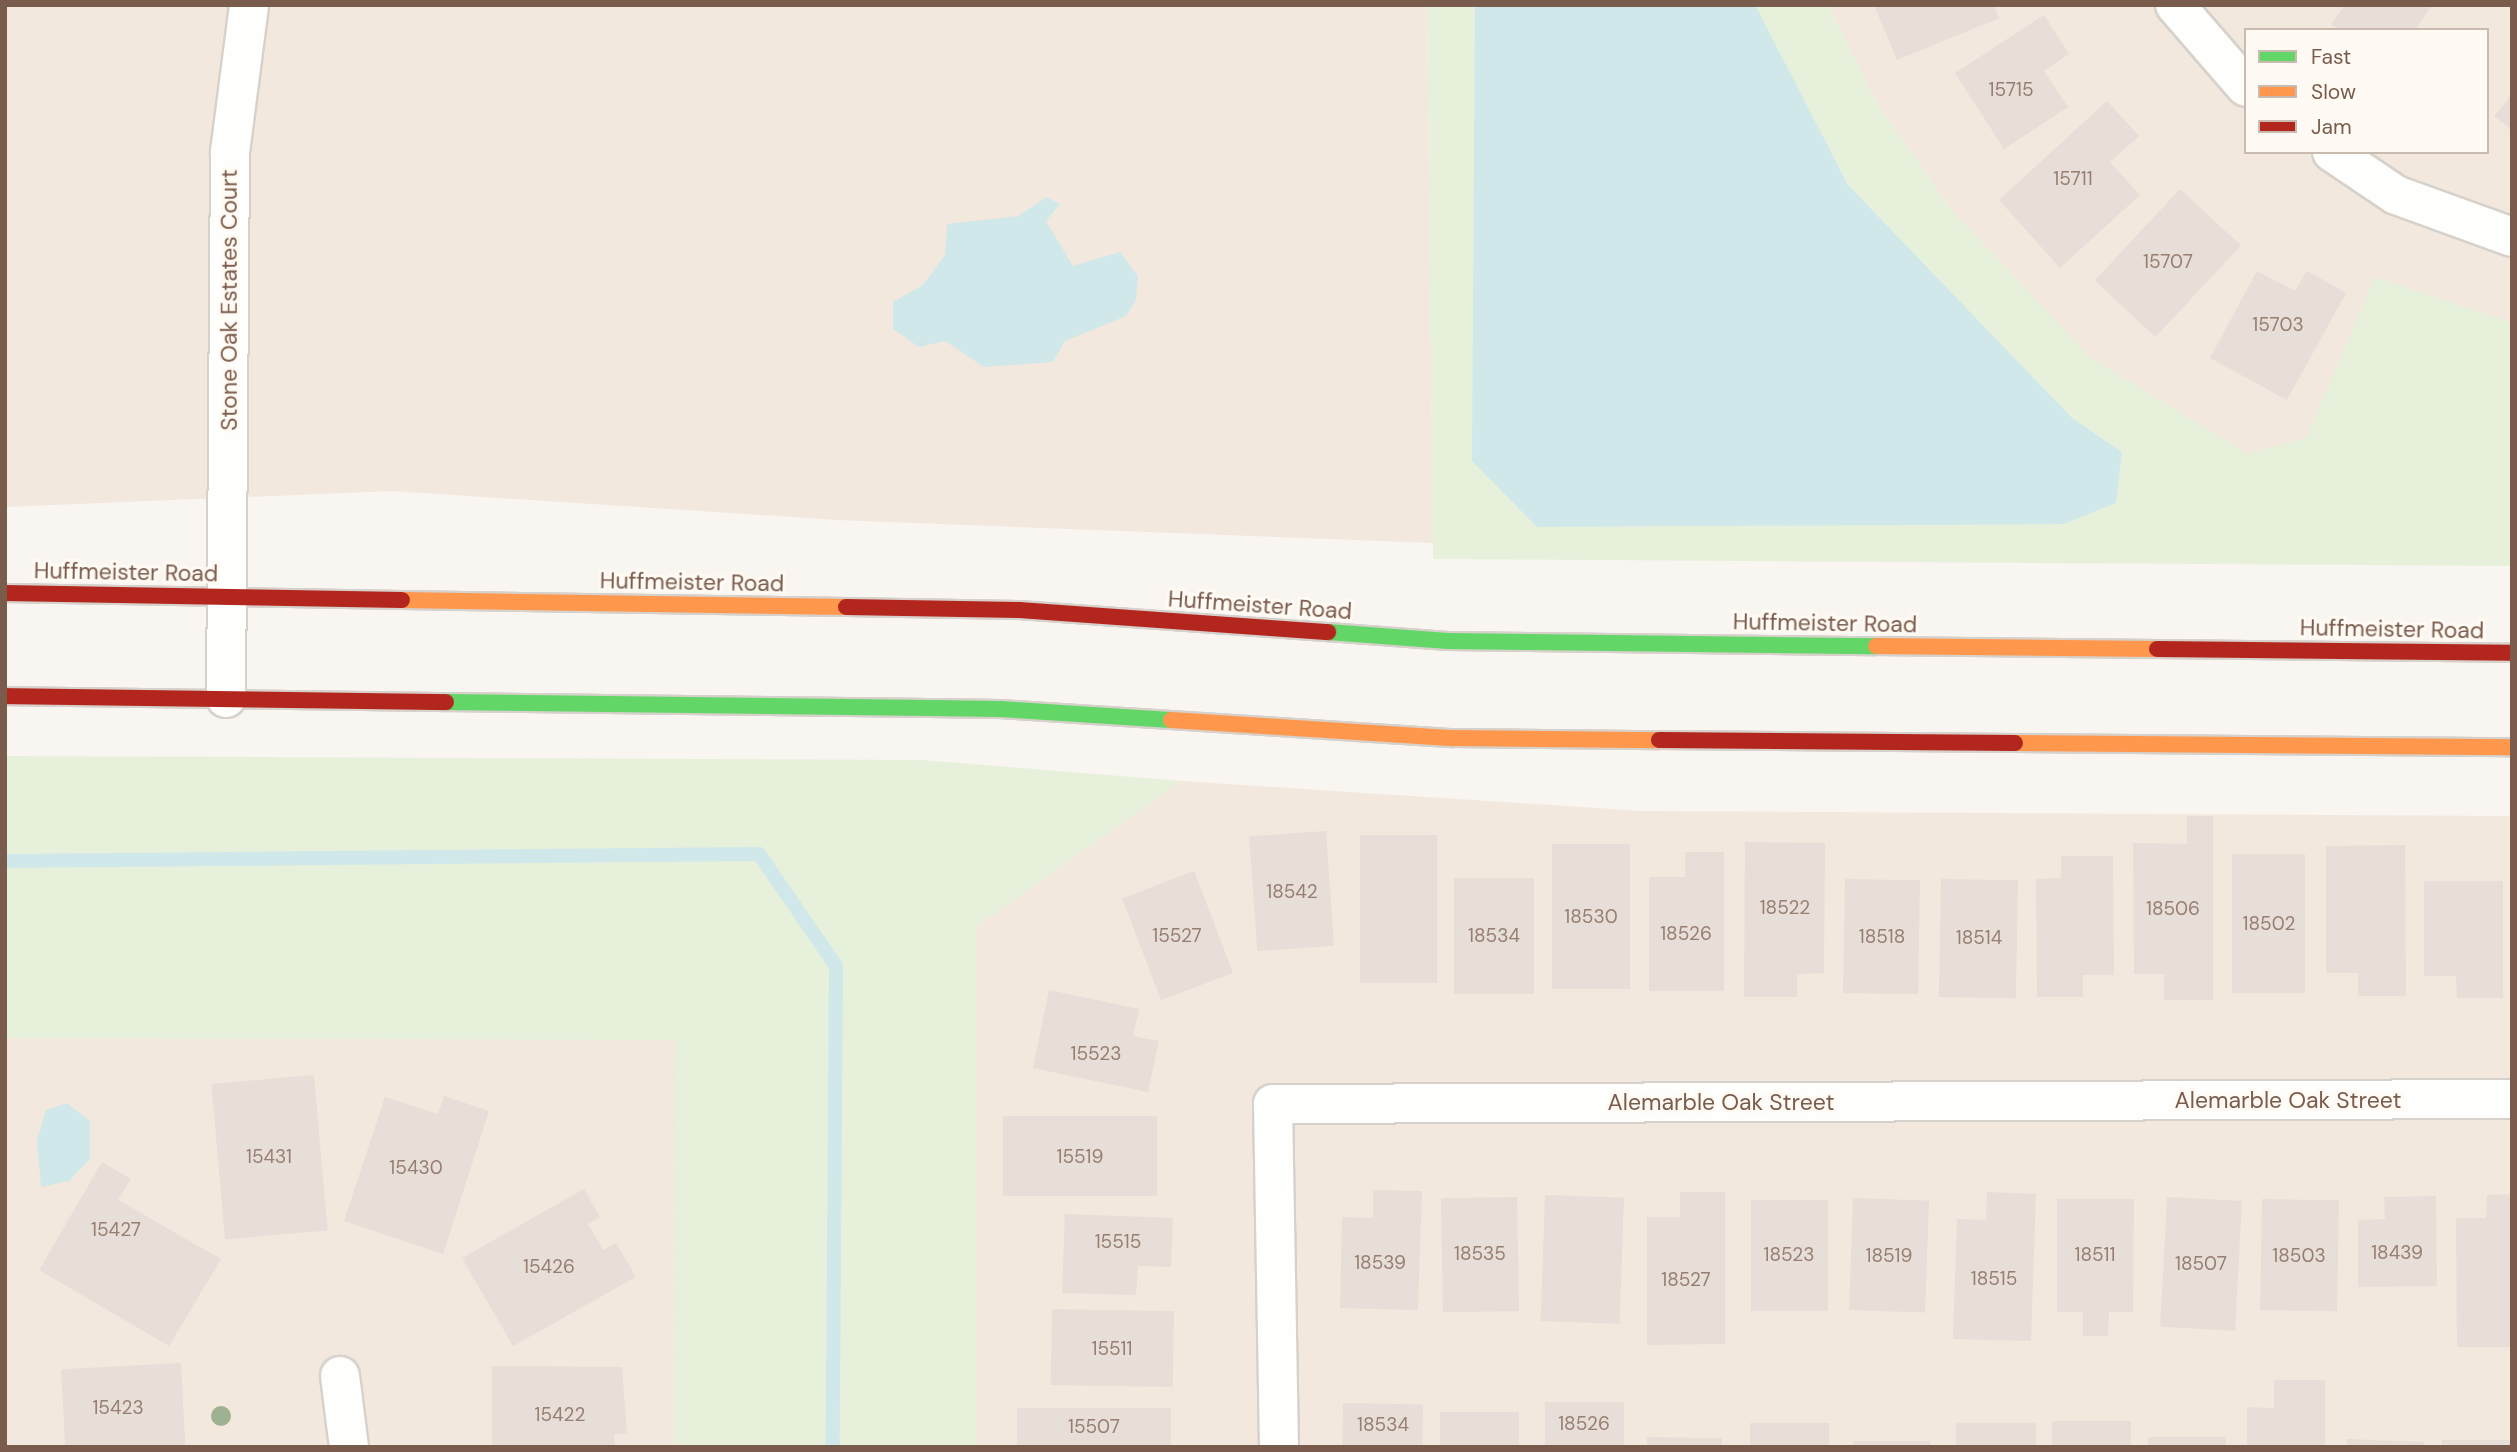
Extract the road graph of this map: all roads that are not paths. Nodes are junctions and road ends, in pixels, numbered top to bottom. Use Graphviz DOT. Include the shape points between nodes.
graph roads {
  1 [pos="249,5"];
  2 [pos="2175,5"];
  3 [pos="2244,85"];
  4 [pos="2335,154"];
  5 [pos="2512,237"];
  6 [pos="5,593"];
  7 [pos="227,597"];
  8 [pos="2512,653"];
  9 [pos="5,696"];
  10 [pos="226,698"];
  11 [pos="2512,747"];
  12 [pos="2512,1099"];
  13 [pos="340,1376"];
  14 [pos="349,1447"];
  15 [pos="1279,1447"];
  1 -- 7 [label="street, Stone Oak Estates Court" via="230,152"];
  2 -- 3 [label="street"];
  4 -- 5 [label="street" via="2396,195"];
  6 -- 7 [label="main road, Huffmeister Road"];
  7 -- 8 [label="main road, Huffmeister Road" via="1020,610 1448,641"];
  7 -- 10 [label="street, Stone Oak Estates Court"];
  9 -- 10 [label="main road"];
  10 -- 11 [label="main road" via="1000,709 1453,738"];
  12 -- 15 [label="street, Alemarble Oak Street" via="1273,1104"];
  13 -- 14 [label="street"];
}
